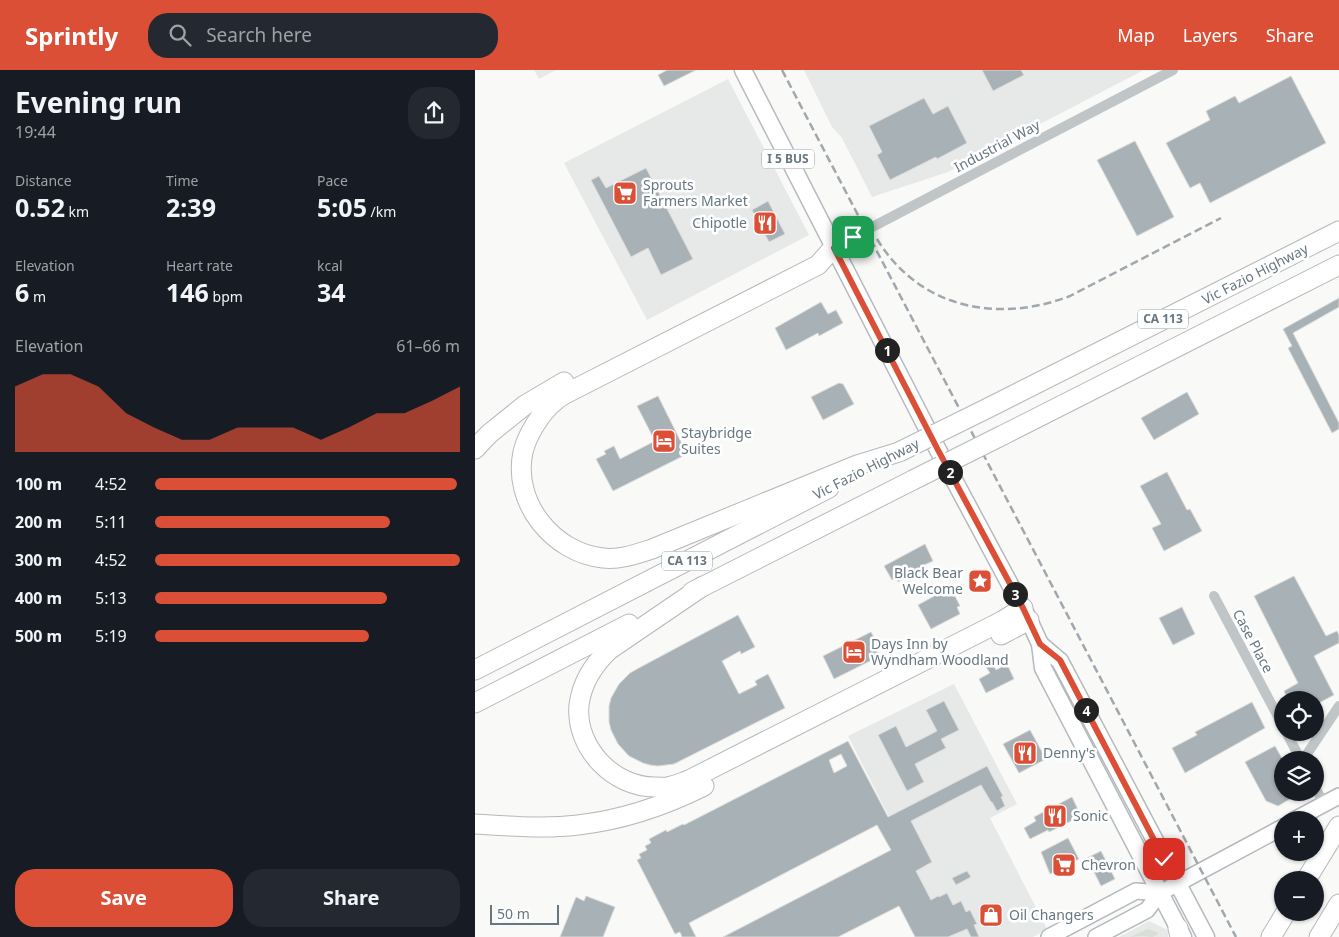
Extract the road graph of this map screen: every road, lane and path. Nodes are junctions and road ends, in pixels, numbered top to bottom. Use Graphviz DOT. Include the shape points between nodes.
graph roads {
  1 [pos="743,70"];
  2 [pos="1173,70"];
  3 [pos="1339,231"];
  4 [pos="834,248"];
  5 [pos="1339,265"];
  6 [pos="475,449"];
  7 [pos="899,452"];
  8 [pos="703,586"];
  9 [pos="1214,596"];
  10 [pos="1026,614"];
  11 [pos="1040,644"];
  12 [pos="475,670"];
  13 [pos="475,703"];
  14 [pos="1063,705"];
  15 [pos="1339,706"];
  16 [pos="1274,709"];
  17 [pos="1105,745"];
  18 [pos="1308,751"];
  19 [pos="1339,796"];
  20 [pos="1322,801"];
  21 [pos="1324,804"];
  22 [pos="1311,811"];
  23 [pos="475,824"];
  24 [pos="1338,828"];
  25 [pos="1274,831"];
  26 [pos="1312,871"];
  27 [pos="1178,884"];
  28 [pos="1160,893"];
  29 [pos="1339,904"];
  30 [pos="1281,921"];
  31 [pos="1180,934"];
  32 [pos="1049,937"];
  33 [pos="1096,937"];
  34 [pos="1206,937"];
  35 [pos="1271,937"];
  36 [pos="1319,937"];
  1 -- 4 [label="main road, I 5 BUS"];
  2 -- 4 [label="street, Industrial Way"];
  3 -- 7 [label="highway, Vic Fazio Highway / CA 113, bridge"];
  4 -- 6 [label="highway" via="813,255 566,380 525,405"];
  4 -- 7 [label="highway" via="818,265 555,401 540,416 523,452 524,490 533,513 560,541 583,554 616,558 651,549 857,465"];
  4 -- 10 [label="main road, I 5 BUS"];
  5 -- 8 [label="highway, CA 113, bridge"];
  7 -- 12 [label="highway, Vic Fazio Highway / CA 113"];
  8 -- 10 [label="highway" via="609,650 597,662 584,684 579,706 580,725 588,747 603,766 623,780 645,787 670,787 689,780 1002,621"];
  8 -- 13 [label="highway, CA 113"];
  9 -- 16 [label="street, Case Place"];
  10 -- 11 [label="main road, I 5 BUS"];
  10 -- 23 [label="highway" via="666,804 615,819 578,825 524,827"];
  11 -- 14 [label="main road, I 5 BUS" via="1043,668"];
  11 -- 17 [label="main road, I 5 BUS" via="1060,660"];
  14 -- 17 [label="main road" via="1077,709 1088,729"];
  14 -- 28 [label="main road, I 5 BUS"];
  15 -- 18 [label="street"];
  17 -- 27 [label="main road, I 5 BUS"];
  19 -- 21 [label="main road"];
  20 -- 21 [label="street"];
  21 -- 22 [label="main road"];
  24 -- 26 [label="highway"];
  25 -- 27 [label="main road"];
  27 -- 28 [label="main road"];
  27 -- 34 [label="main road"];
  28 -- 31 [label="main road, I 5 BUS"];
  28 -- 32 [label="main road" via="1137,891"];
  28 -- 33 [label="main road" via="1147,910"];
  29 -- 36 [label="highway"];
  30 -- 35 [label="highway"];
}
